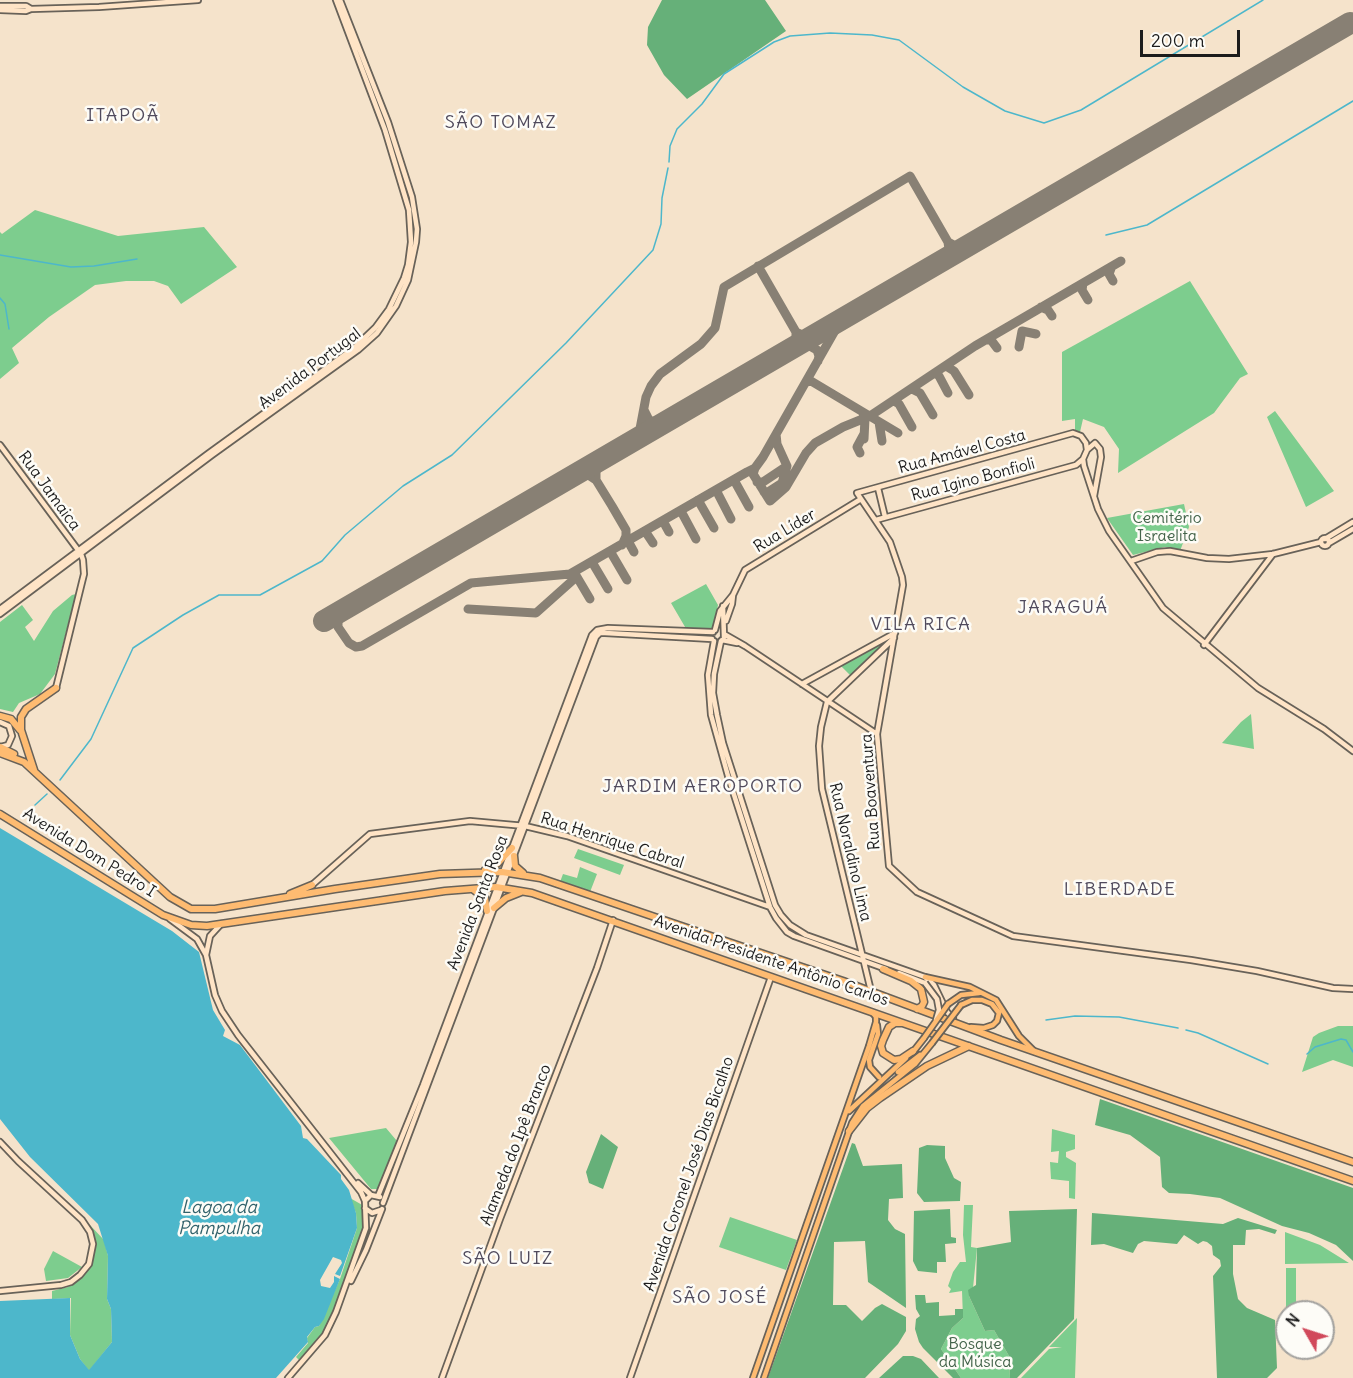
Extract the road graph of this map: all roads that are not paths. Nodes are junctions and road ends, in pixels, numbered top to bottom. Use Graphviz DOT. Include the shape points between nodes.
graph roads {
  1 [pos="198,0"];
  2 [pos="338,0"];
  3 [pos="0,8"];
  4 [pos="0,445"];
  5 [pos="1087,450"];
  6 [pos="1083,459"];
  7 [pos="1076,465"];
  8 [pos="1084,466"];
  9 [pos="878,488"];
  10 [pos="857,493"];
  11 [pos="1094,496"];
  12 [pos="861,499"];
  13 [pos="885,517"];
  14 [pos="876,520"];
  15 [pos="1353,522"];
  16 [pos="1353,529"];
  17 [pos="1325,541"];
  18 [pos="80,553"];
  19 [pos="1269,556"];
  20 [pos="1131,561"];
  21 [pos="733,595"];
  22 [pos="723,606"];
  23 [pos="0,609"];
  24 [pos="0,614"];
  25 [pos="725,623"];
  26 [pos="714,635"];
  27 [pos="895,635"];
  28 [pos="722,637"];
  29 [pos="1204,645"];
  30 [pos="802,684"];
  31 [pos="56,688"];
  32 [pos="827,702"];
  33 [pos="0,716"];
  34 [pos="0,722"];
  35 [pos="21,730"];
  36 [pos="877,734"];
  37 [pos="0,747"];
  38 [pos="0,753"];
  39 [pos="1353,754"];
  40 [pos="24,762"];
  41 [pos="34,772"];
  42 [pos="0,813"];
  43 [pos="0,818"];
  44 [pos="18,825"];
  45 [pos="522,826"];
  46 [pos="512,848"];
  47 [pos="514,856"];
  48 [pos="477,872"];
  49 [pos="505,872"];
  50 [pos="526,875"];
  51 [pos="313,884"];
  52 [pos="499,887"];
  53 [pos="471,889"];
  54 [pos="525,891"];
  55 [pos="316,892"];
  56 [pos="304,894"];
  57 [pos="285,897"];
  58 [pos="770,907"];
  59 [pos="197,910"];
  60 [pos="490,910"];
  61 [pos="163,915"];
  62 [pos="613,920"];
  63 [pos="221,924"];
  64 [pos="206,955"];
  65 [pos="862,958"];
  66 [pos="884,969"];
  67 [pos="771,977"];
  68 [pos="925,980"];
  69 [pos="1353,989"];
  70 [pos="871,991"];
  71 [pos="985,994"];
  72 [pos="917,1009"];
  73 [pos="871,1011"];
  74 [pos="876,1022"];
  75 [pos="903,1023"];
  76 [pos="957,1023"];
  77 [pos="935,1024"];
  78 [pos="969,1027"];
  79 [pos="970,1046"];
  80 [pos="927,1049"];
  81 [pos="914,1051"];
  82 [pos="1035,1051"];
  83 [pos="898,1072"];
  84 [pos="879,1077"];
  85 [pos="844,1119"];
  86 [pos="849,1131"];
  87 [pos="0,1142"];
  88 [pos="1353,1162"];
  89 [pos="344,1169"];
  90 [pos="1353,1181"];
  91 [pos="371,1195"];
  92 [pos="378,1196"];
  93 [pos="365,1201"];
  94 [pos="382,1206"];
  95 [pos="365,1208"];
  96 [pos="364,1237"];
  97 [pos="366,1250"];
  98 [pos="347,1285"];
  99 [pos="0,1291"];
  100 [pos="773,1323"];
  101 [pos="781,1326"];
  102 [pos="288,1378"];
  103 [pos="442,1378"];
  104 [pos="630,1378"];
  105 [pos="753,1378"];
  106 [pos="764,1378"];
  1 -- 3 [label="street" via="26,11"];
  2 -- 18 [label="street, Avenida Portugal" via="386,130 409,210 408,265 398,290 375,328 354,348"];
  4 -- 18 [label="street, Rua Jamaica"];
  5 -- 6 [label="street"];
  5 -- 9 [label="street, Rua Amável Costa" via="1084,439 1073,434"];
  5 -- 11 [label="street" via="1095,443 1100,449"];
  6 -- 7 [label="street, Rua Igino Bonfioli"];
  6 -- 8 [label="street"];
  7 -- 8 [label="street, Rua Igino Bonfioli"];
  7 -- 13 [label="street, Rua Igino Bonfioli"];
  8 -- 11 [label="street"];
  9 -- 10 [label="street, Rua Amável Costa"];
  9 -- 13 [label="street"];
  10 -- 12 [label="street, Rua Boaventura"];
  11 -- 20 [label="street" via="1106,524"];
  12 -- 14 [label="street, Rua Boaventura"];
  12 -- 21 [label="street, Rua Líder" via="745,570"];
  13 -- 14 [label="street, Rua Igino Bonfioli"];
  14 -- 27 [label="street, Rua Boaventura" via="890,542 902,577"];
  15 -- 17 [label="street"];
  16 -- 17 [label="street"];
  17 -- 19 [label="street"];
  18 -- 23 [label="street, Avenida Portugal"];
  18 -- 24 [label="street, Avenida Portugal"];
  18 -- 31 [label="street" via="84,574"];
  19 -- 20 [label="street" via="1207,558 1170,551"];
  19 -- 29 [label="street"];
  20 -- 29 [label="street" via="1163,608"];
  21 -- 22 [label="street, Rua Líder"];
  21 -- 25 [label="street, Rua Líder"];
  22 -- 25 [label="street, Rua Líder"];
  22 -- 26 [label="street, Rua Líder"];
  25 -- 28 [label="street, Rua Líder"];
  26 -- 28 [label="street"];
  26 -- 28 [label="street"];
  26 -- 45 [label="street, Avenida Santa Rosa" via="597,630 591,635"];
  26 -- 58 [label="street, Rua Líder" via="708,675 711,715"];
  27 -- 30 [label="street"];
  27 -- 32 [label="street"];
  27 -- 36 [label="street, Rua Boaventura"];
  28 -- 30 [label="street" via="745,646"];
  28 -- 65 [label="street, Rua Líder" via="714,674 717,715 775,905 795,930"];
  29 -- 39 [label="street" via="1263,694"];
  30 -- 32 [label="street"];
  31 -- 35 [label="highway" via="26,709 21,717"];
  32 -- 36 [label="street"];
  32 -- 65 [label="street, Rua Noraldino Lima" via="820,727 822,789"];
  33 -- 35 [label="highway" via="11,719"];
  34 -- 37 [label="street" via="9,726 12,736 8,745"];
  35 -- 41 [label="highway"];
  36 -- 69 [label="street, Rua Boaventura" via="889,866 917,892 1013,936 1191,960"];
  37 -- 40 [label="highway"];
  38 -- 40 [label="highway"];
  40 -- 41 [label="highway"];
  41 -- 59 [label="highway, Avenida Dom Pedro I" via="179,903"];
  42 -- 44 [label="highway, Avenida Dom Pedro I"];
  43 -- 44 [label="street"];
  44 -- 61 [label="highway, Avenida Dom Pedro I"];
  45 -- 46 [label="street, Avenida Santa Rosa"];
  45 -- 47 [label="street, Avenida Santa Rosa"];
  45 -- 51 [label="street, Rua Henrique Cabral" via="457,822 370,834"];
  45 -- 58 [label="street, Rua Henrique Cabral" via="567,836"];
  46 -- 48 [label="highway" via="498,863"];
  46 -- 49 [label="street, Avenida Santa Rosa"];
  47 -- 49 [label="street, Avenida Santa Rosa"];
  47 -- 50 [label="highway" via="515,866"];
  48 -- 49 [label="highway, Avenida Presidente Antônio Carlos"];
  48 -- 55 [label="highway, Avenida Presidente Antônio Carlos"];
  49 -- 50 [label="highway, Avenida Presidente Antônio Carlos"];
  49 -- 52 [label="street, Avenida Santa Rosa"];
  50 -- 70 [label="highway, Avenida Presidente Antônio Carlos"];
  51 -- 55 [label="street"];
  51 -- 56 [label="street"];
  51 -- 57 [label="highway"];
  52 -- 53 [label="highway, Avenida Presidente Antônio Carlos"];
  52 -- 54 [label="highway, Avenida Presidente Antônio Carlos"];
  52 -- 60 [label="street, Avenida Santa Rosa"];
  53 -- 60 [label="highway" via="485,898"];
  53 -- 63 [label="highway, Avenida Presidente Antônio Carlos"];
  54 -- 60 [label="highway"];
  54 -- 62 [label="highway, Avenida Presidente Antônio Carlos"];
  55 -- 56 [label="highway, Avenida Presidente Antônio Carlos"];
  56 -- 57 [label="highway, Avenida Presidente Antônio Carlos"];
  57 -- 59 [label="highway, Avenida Presidente Antônio Carlos"];
  58 -- 65 [label="street, Rua Líder" via="787,932"];
  60 -- 92 [label="street, Avenida Santa Rosa"];
  60 -- 94 [label="street, Avenida Santa Rosa"];
  61 -- 63 [label="highway, Avenida Presidente Antônio Carlos" via="191,926"];
  61 -- 64 [label="street" via="197,939"];
  62 -- 67 [label="highway, Avenida Presidente Antônio Carlos"];
  62 -- 103 [label="street, Alameda do Ipê Branco"];
  63 -- 64 [label="street" via="210,936"];
  64 -- 89 [label="street" via="215,994 227,1019"];
  65 -- 66 [label="street"];
  65 -- 68 [label="street"];
  65 -- 70 [label="street, Rua Noraldino Lima"];
  66 -- 68 [label="street"];
  66 -- 72 [label="highway" via="921,989 924,1002"];
  67 -- 73 [label="highway, Avenida Presidente Antônio Carlos"];
  67 -- 104 [label="street, Avenida Coronel José Dias Bicalho"];
  68 -- 71 [label="main road" via="965,986"];
  68 -- 76 [label="street" via="934,985"];
  68 -- 77 [label="street, bridge" via="938,999"];
  70 -- 72 [label="highway, Avenida Presidente Antônio Carlos"];
  71 -- 77 [label="main road, bridge" via="961,995 948,1005"];
  71 -- 82 [label="main road" via="999,1003 1018,1036"];
  72 -- 76 [label="highway, Avenida Presidente Antônio Carlos"];
  73 -- 74 [label="main road"];
  73 -- 75 [label="highway, Avenida Presidente Antônio Carlos"];
  74 -- 84 [label="main road" via="878,1034 869,1060"];
  74 -- 85 [label="main road"];
  75 -- 79 [label="highway, Avenida Presidente Antônio Carlos"];
  75 -- 81 [label="highway" via="889,1027 881,1046 883,1053 894,1060"];
  76 -- 78 [label="highway, Avenida Presidente Antônio Carlos"];
  77 -- 81 [label="main road, bridge"];
  78 -- 80 [label="main road, bridge" via="993,1025 999,1013 982,1000 961,1005"];
  78 -- 82 [label="highway, Avenida Presidente Antônio Carlos"];
  79 -- 86 [label="highway" via="927,1066 880,1098"];
  79 -- 90 [label="highway, Avenida Presidente Antônio Carlos"];
  80 -- 83 [label="main road"];
  80 -- 86 [label="main road" via="915,1064 863,1106"];
  81 -- 85 [label="main road" via="870,1089"];
  82 -- 88 [label="highway, Avenida Presidente Antônio Carlos"];
  85 -- 100 [label="main road"];
  86 -- 101 [label="main road"];
  87 -- 99 [label="street" via="82,1220 93,1244 89,1264 70,1282"];
  89 -- 91 [label="street"];
  89 -- 93 [label="street"];
  91 -- 92 [label="street"];
  91 -- 93 [label="street"];
  92 -- 94 [label="street"];
  93 -- 95 [label="street"];
  94 -- 95 [label="street" via="374,1213"];
  94 -- 97 [label="street, Avenida Santa Rosa"];
  95 -- 96 [label="street"];
  96 -- 97 [label="street"];
  96 -- 98 [label="street"];
  97 -- 98 [label="street, Avenida Santa Rosa"];
  98 -- 102 [label="street" via="325,1335"];
  100 -- 101 [label="main road"];
  100 -- 105 [label="main road"];
  101 -- 106 [label="main road"];
}
